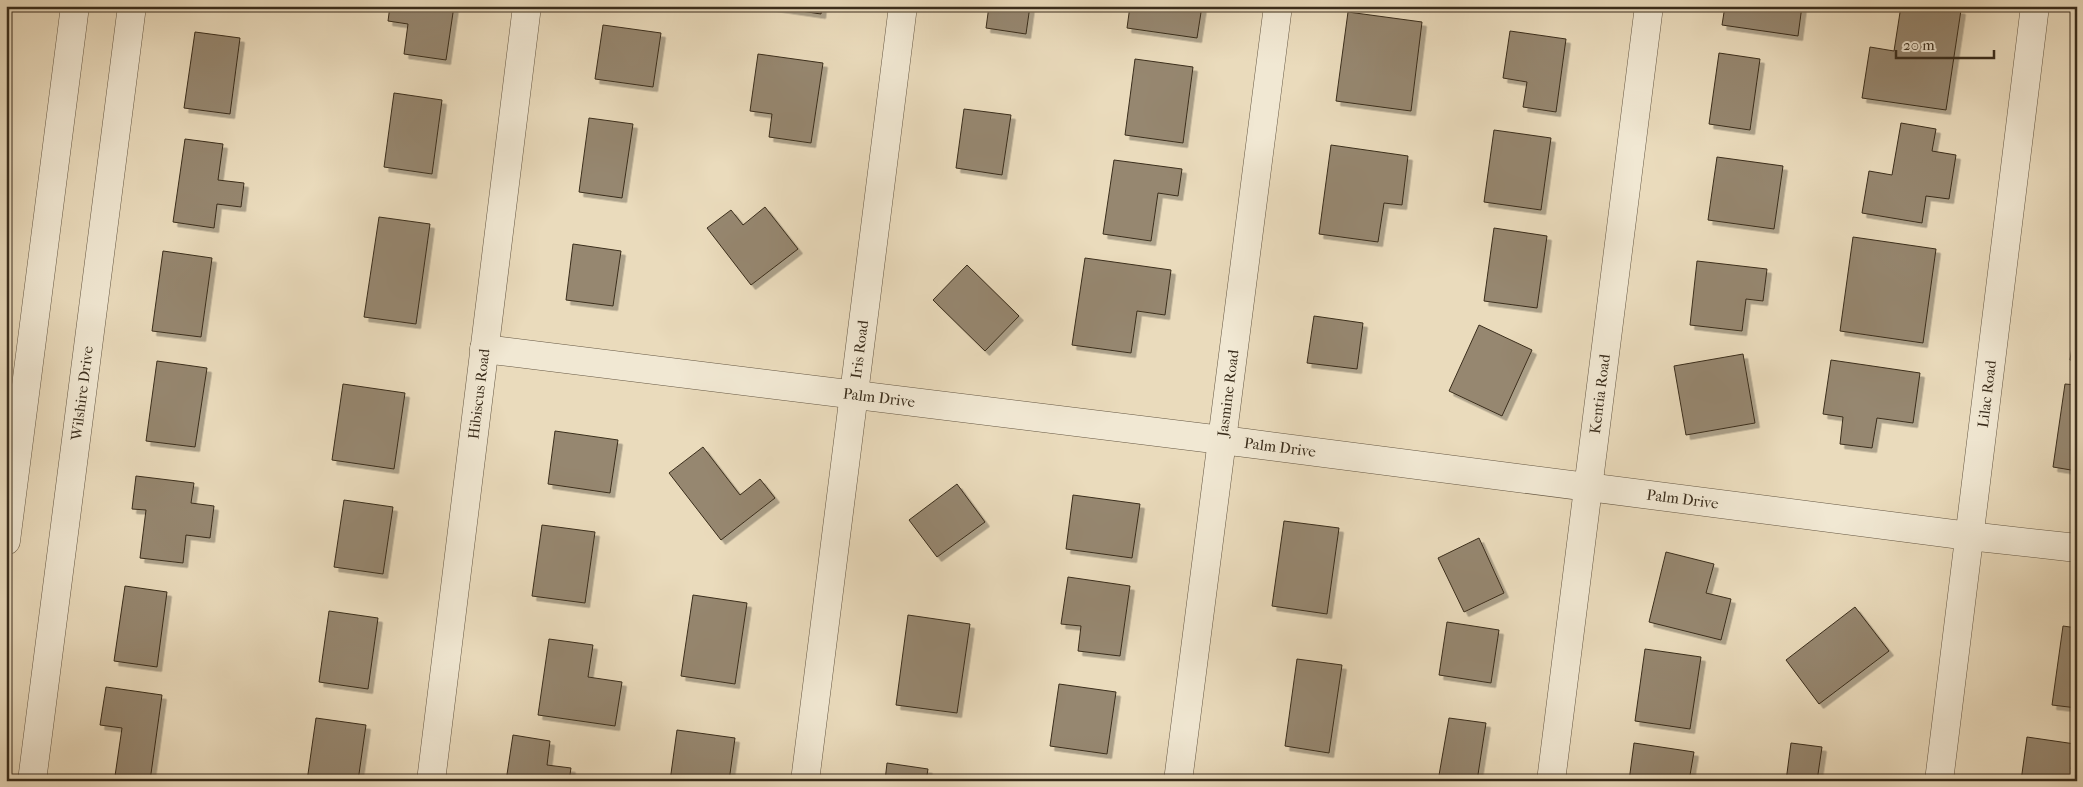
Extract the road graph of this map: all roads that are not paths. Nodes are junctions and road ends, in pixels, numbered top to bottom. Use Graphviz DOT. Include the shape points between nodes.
graph roads {
  1 [pos="75,6"];
  2 [pos="132,6"];
  3 [pos="527,6"];
  4 [pos="903,6"];
  5 [pos="1278,6"];
  6 [pos="1649,6"];
  7 [pos="2035,6"];
  8 [pos="484,349"];
  9 [pos="854,396"];
  10 [pos="1220,440"];
  11 [pos="1590,487"];
  12 [pos="1969,536"];
  13 [pos="6,541"];
  14 [pos="2077,548"];
  15 [pos="32,781"];
  16 [pos="431,781"];
  17 [pos="805,781"];
  18 [pos="1178,781"];
  19 [pos="1551,781"];
  20 [pos="1939,781"];
  1 -- 13 [label="street"];
  2 -- 15 [label="street, Wilshire Drive"];
  3 -- 8 [label="street, Hibiscus Road"];
  4 -- 9 [label="street, Iris Road"];
  5 -- 10 [label="street, Jasmine Road"];
  6 -- 11 [label="street, Kentia Road"];
  7 -- 12 [label="street, Lilac Road"];
  8 -- 9 [label="street, Palm Drive"];
  8 -- 16 [label="street, Hibiscus Road"];
  9 -- 10 [label="street, Palm Drive"];
  9 -- 17 [label="street, Iris Road"];
  10 -- 11 [label="street, Palm Drive"];
  10 -- 18 [label="street, Jasmine Road"];
  11 -- 12 [label="street, Palm Drive"];
  11 -- 19 [label="street, Kentia Road"];
  12 -- 14 [label="street, Palm Drive"];
  12 -- 20 [label="street, Lilac Road"];
}
